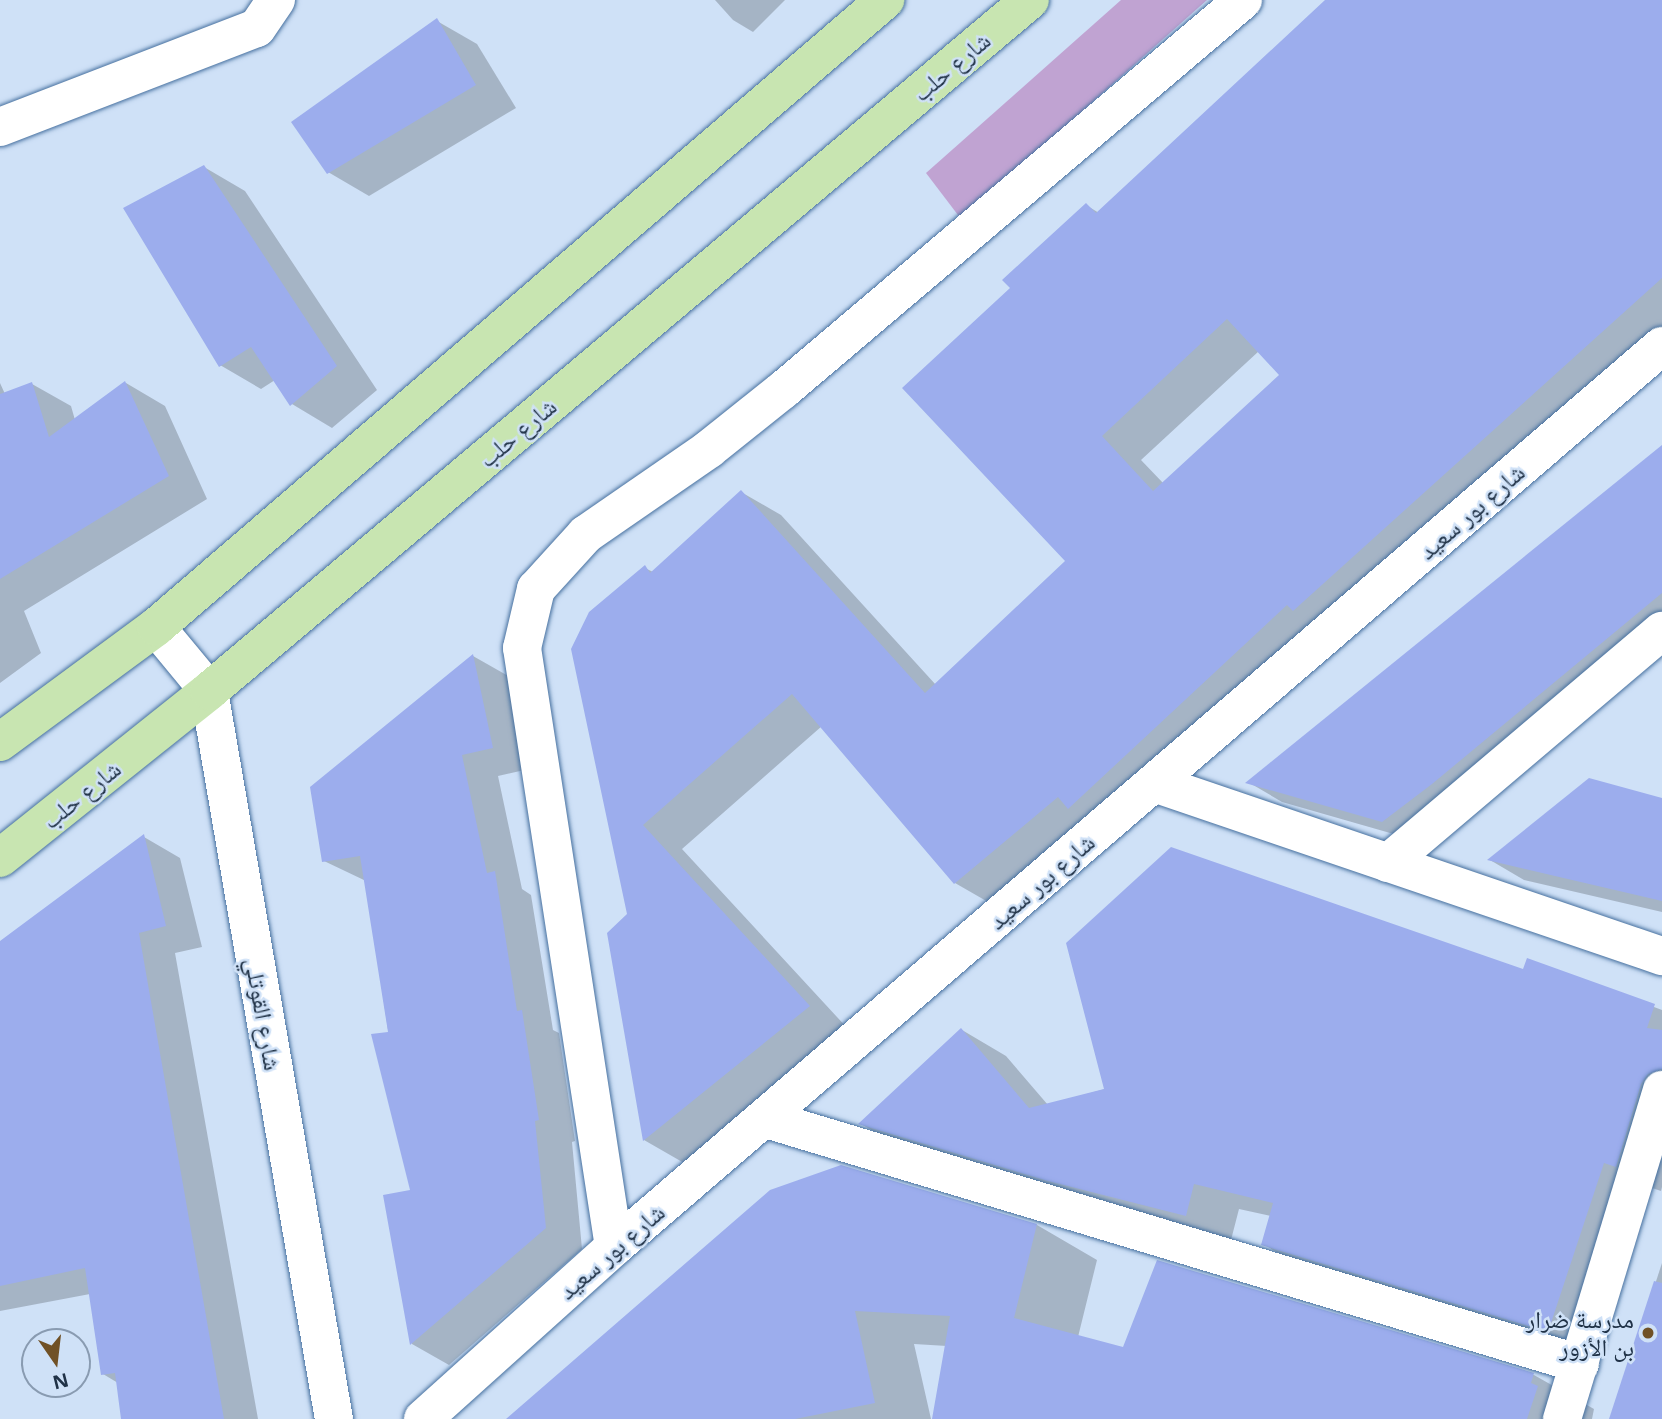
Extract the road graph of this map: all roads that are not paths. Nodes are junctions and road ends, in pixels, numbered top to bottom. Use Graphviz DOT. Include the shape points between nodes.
graph roads {
  1 [pos="276,0"];
  2 [pos="885,0"];
  3 [pos="1030,0"];
  4 [pos="1243,0"];
  5 [pos="0,127"];
  6 [pos="1662,346"];
  7 [pos="156,627"];
  8 [pos="1662,631"];
  9 [pos="209,691"];
  10 [pos="0,742"];
  11 [pos="1154,783"];
  12 [pos="0,858"];
  13 [pos="1388,863"];
  14 [pos="1662,956"];
  15 [pos="1662,1090"];
  16 [pos="766,1119"];
  17 [pos="614,1247"];
  18 [pos="1580,1364"];
  19 [pos="334,1419"];
  20 [pos="423,1419"];
  21 [pos="1562,1419"];
  1 -- 5 [label="street" via="257,27"];
  2 -- 7 [label="main road"];
  3 -- 9 [label="main road, شارع حلب"];
  4 -- 17 [label="street" via="783,390 709,449 586,534 536,589 522,648"];
  6 -- 11 [label="street, شارع بور سعيد"];
  7 -- 9 [label="street, شارع القوتلي"];
  7 -- 10 [label="main road"];
  8 -- 13 [label="street"];
  9 -- 12 [label="main road, شارع حلب"];
  9 -- 19 [label="street, شارع القوتلي"];
  11 -- 13 [label="street"];
  11 -- 16 [label="street, شارع بور سعيد"];
  13 -- 14 [label="street"];
  15 -- 18 [label="street"];
  16 -- 17 [label="street, شارع بور سعيد"];
  16 -- 18 [label="street"];
  17 -- 20 [label="street, شارع بور سعيد"];
  18 -- 21 [label="street"];
}
